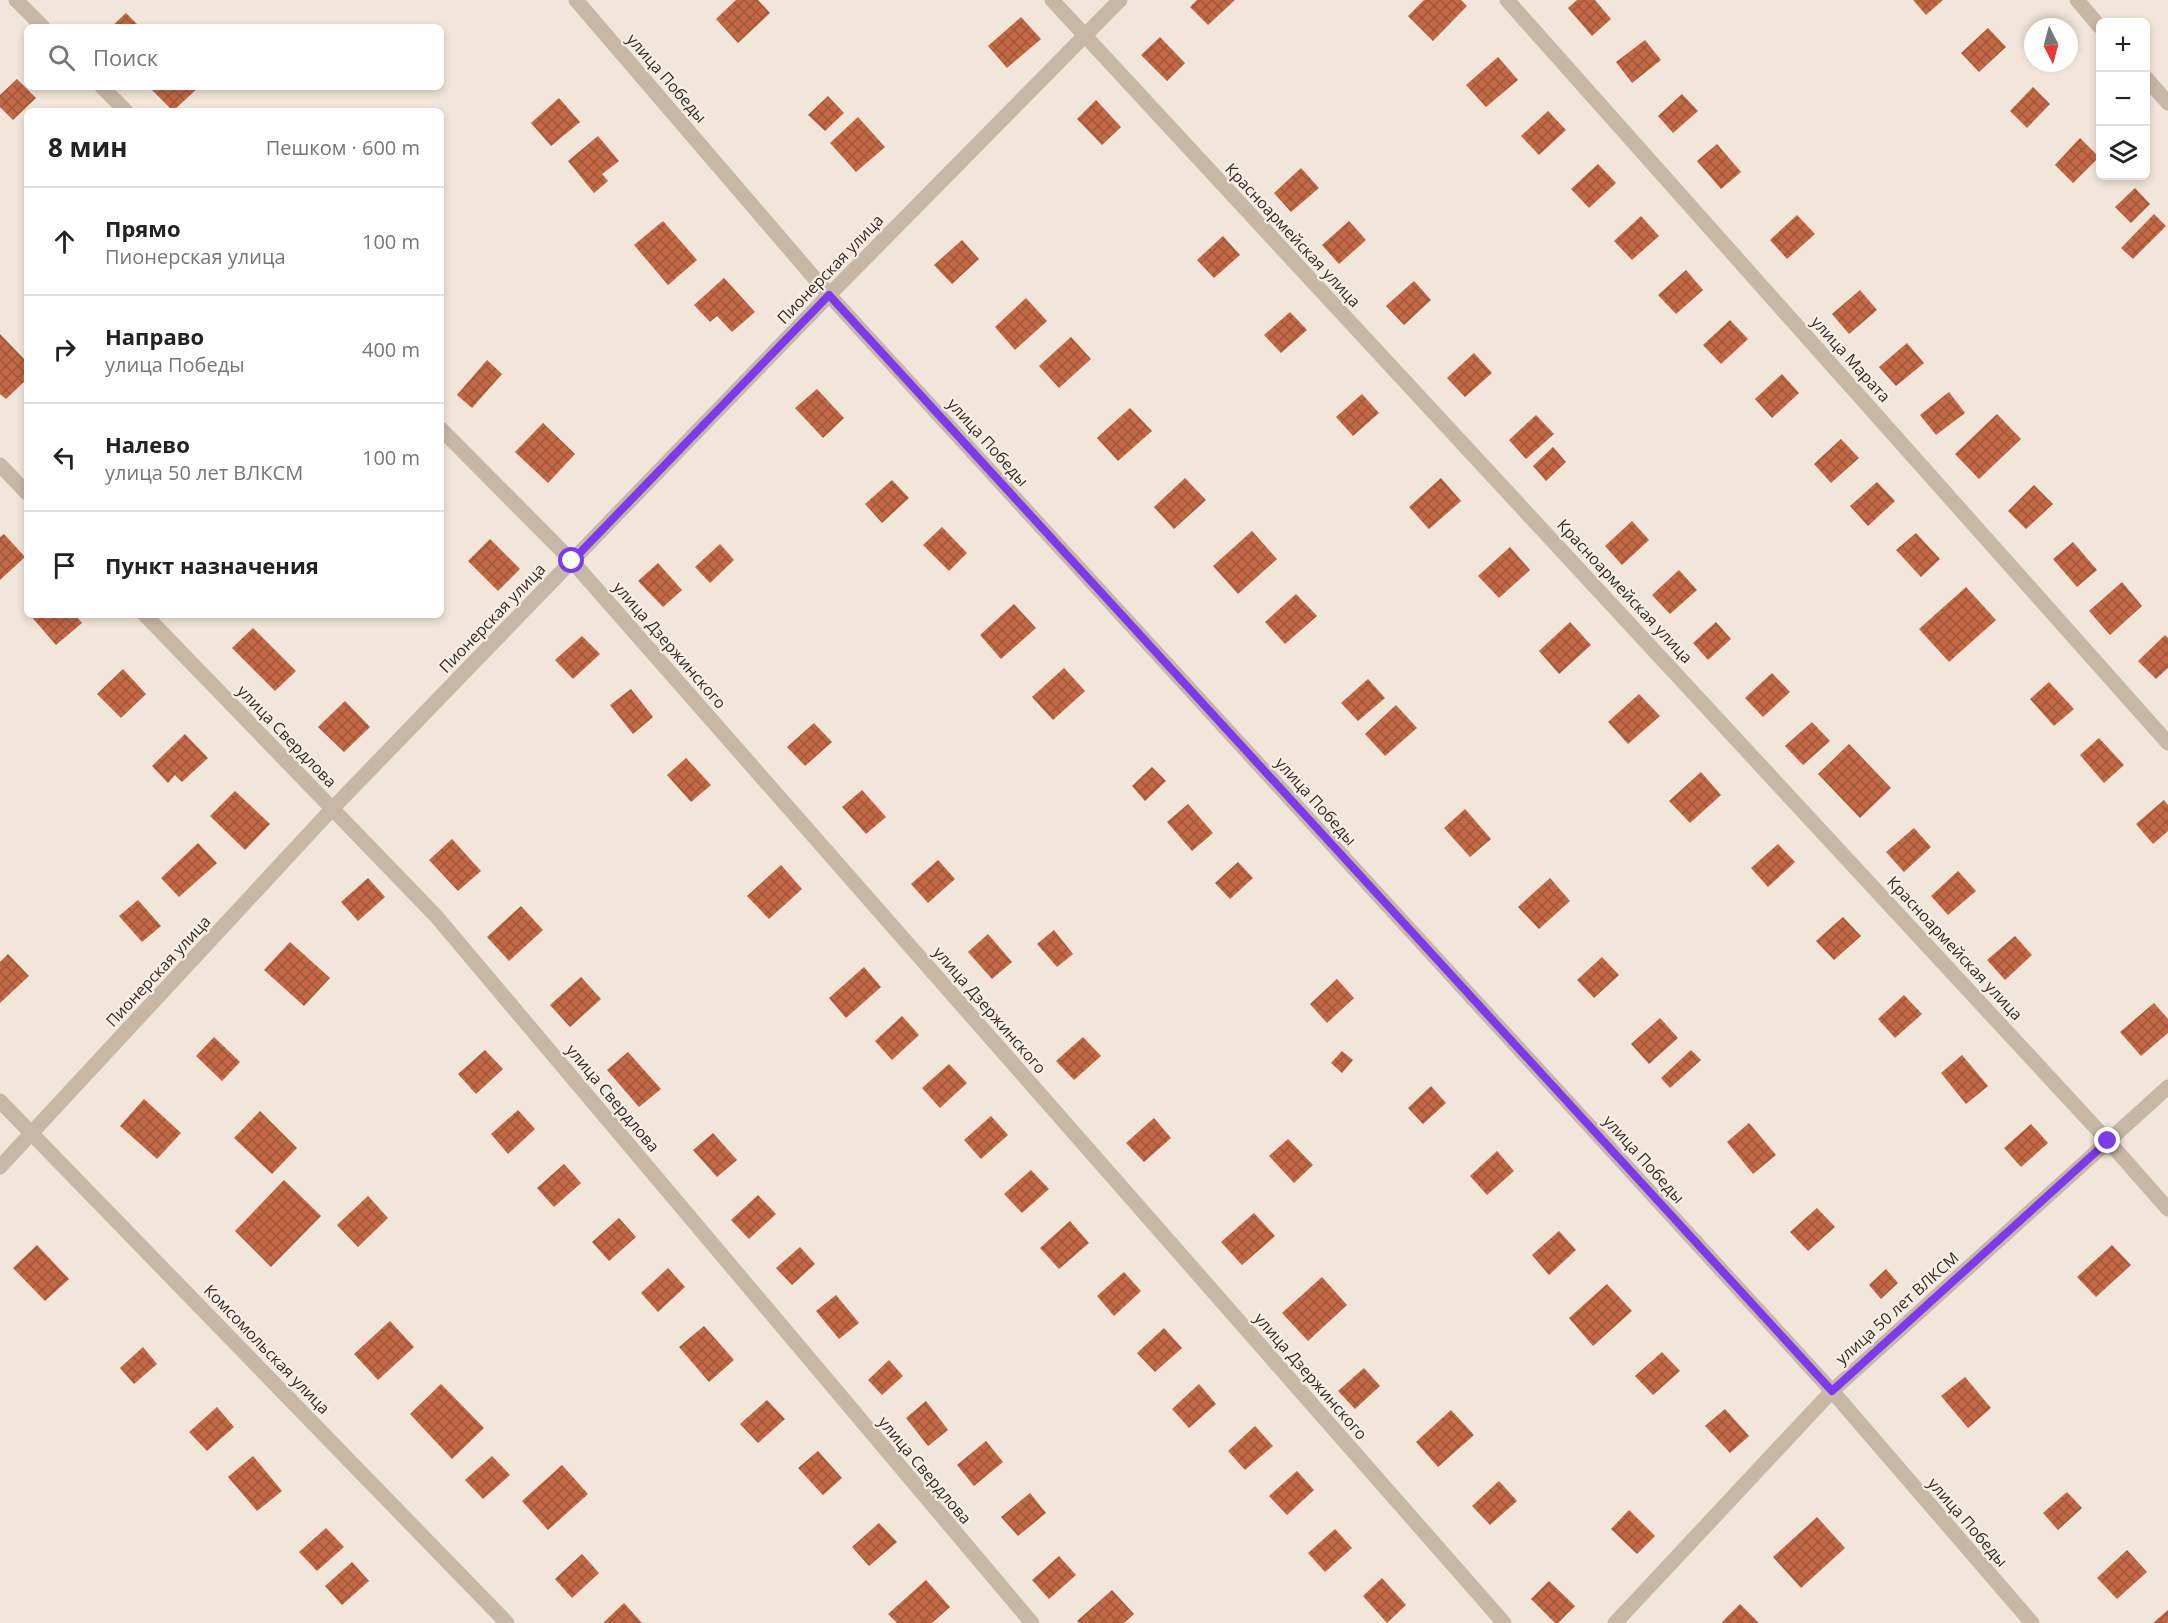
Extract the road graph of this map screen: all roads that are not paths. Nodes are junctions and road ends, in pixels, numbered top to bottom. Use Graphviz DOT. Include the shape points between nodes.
graph roads {
  1 [pos="16,0"];
  2 [pos="576,0"];
  3 [pos="1052,0"];
  4 [pos="1120,0"];
  5 [pos="1508,0"];
  6 [pos="2077,0"];
  7 [pos="2096,22"];
  8 [pos="40,24"];
  9 [pos="1084,37"];
  10 [pos="2150,83"];
  11 [pos="105,90"];
  12 [pos="2168,103"];
  13 [pos="123,108"];
  14 [pos="829,295"];
  15 [pos="444,432"];
  16 [pos="0,465"];
  17 [pos="24,490"];
  18 [pos="572,561"];
  19 [pos="148,618"];
  20 [pos="2168,743"];
  21 [pos="332,809"];
  22 [pos="2168,1087"];
  23 [pos="0,1101"];
  24 [pos="33,1133"];
  25 [pos="2108,1141"];
  26 [pos="0,1167"];
  27 [pos="2168,1209"];
  28 [pos="1832,1391"];
  29 [pos="507,1623"];
  30 [pos="1032,1623"];
  31 [pos="1504,1623"];
  32 [pos="1615,1623"];
  33 [pos="2032,1623"];
  1 -- 8 [label="street"];
  2 -- 14 [label="street, улица Победы"];
  3 -- 9 [label="street, Красноармейская улица"];
  4 -- 9 [label="street, Пионерская улица"];
  5 -- 20 [label="street, улица Марата"];
  6 -- 7 [label="street"];
  9 -- 14 [label="street, Пионерская улица"];
  9 -- 25 [label="street, Красноармейская улица"];
  10 -- 12 [label="street"];
  11 -- 13 [label="street"];
  14 -- 18 [label="street, Пионерская улица"];
  14 -- 28 [label="street, улица Победы"];
  15 -- 18 [label="street, улица Дзержинского"];
  16 -- 17 [label="street"];
  18 -- 21 [label="street, Пионерская улица"];
  18 -- 31 [label="street, улица Дзержинского"];
  19 -- 21 [label="street, улица Свердлова"];
  21 -- 24 [label="street, Пионерская улица"];
  21 -- 30 [label="street, улица Свердлова" via="436,916"];
  22 -- 25 [label="street, улица 50 лет ВЛКСМ"];
  23 -- 24 [label="street, Комсомольская улица"];
  24 -- 26 [label="street, Пионерская улица"];
  24 -- 29 [label="street, Комсомольская улица"];
  25 -- 27 [label="street, Красноармейская улица"];
  25 -- 28 [label="street, улица 50 лет ВЛКСМ"];
  28 -- 32 [label="street, улица 50 лет ВЛКСМ"];
  28 -- 33 [label="street, улица Победы"];
}
